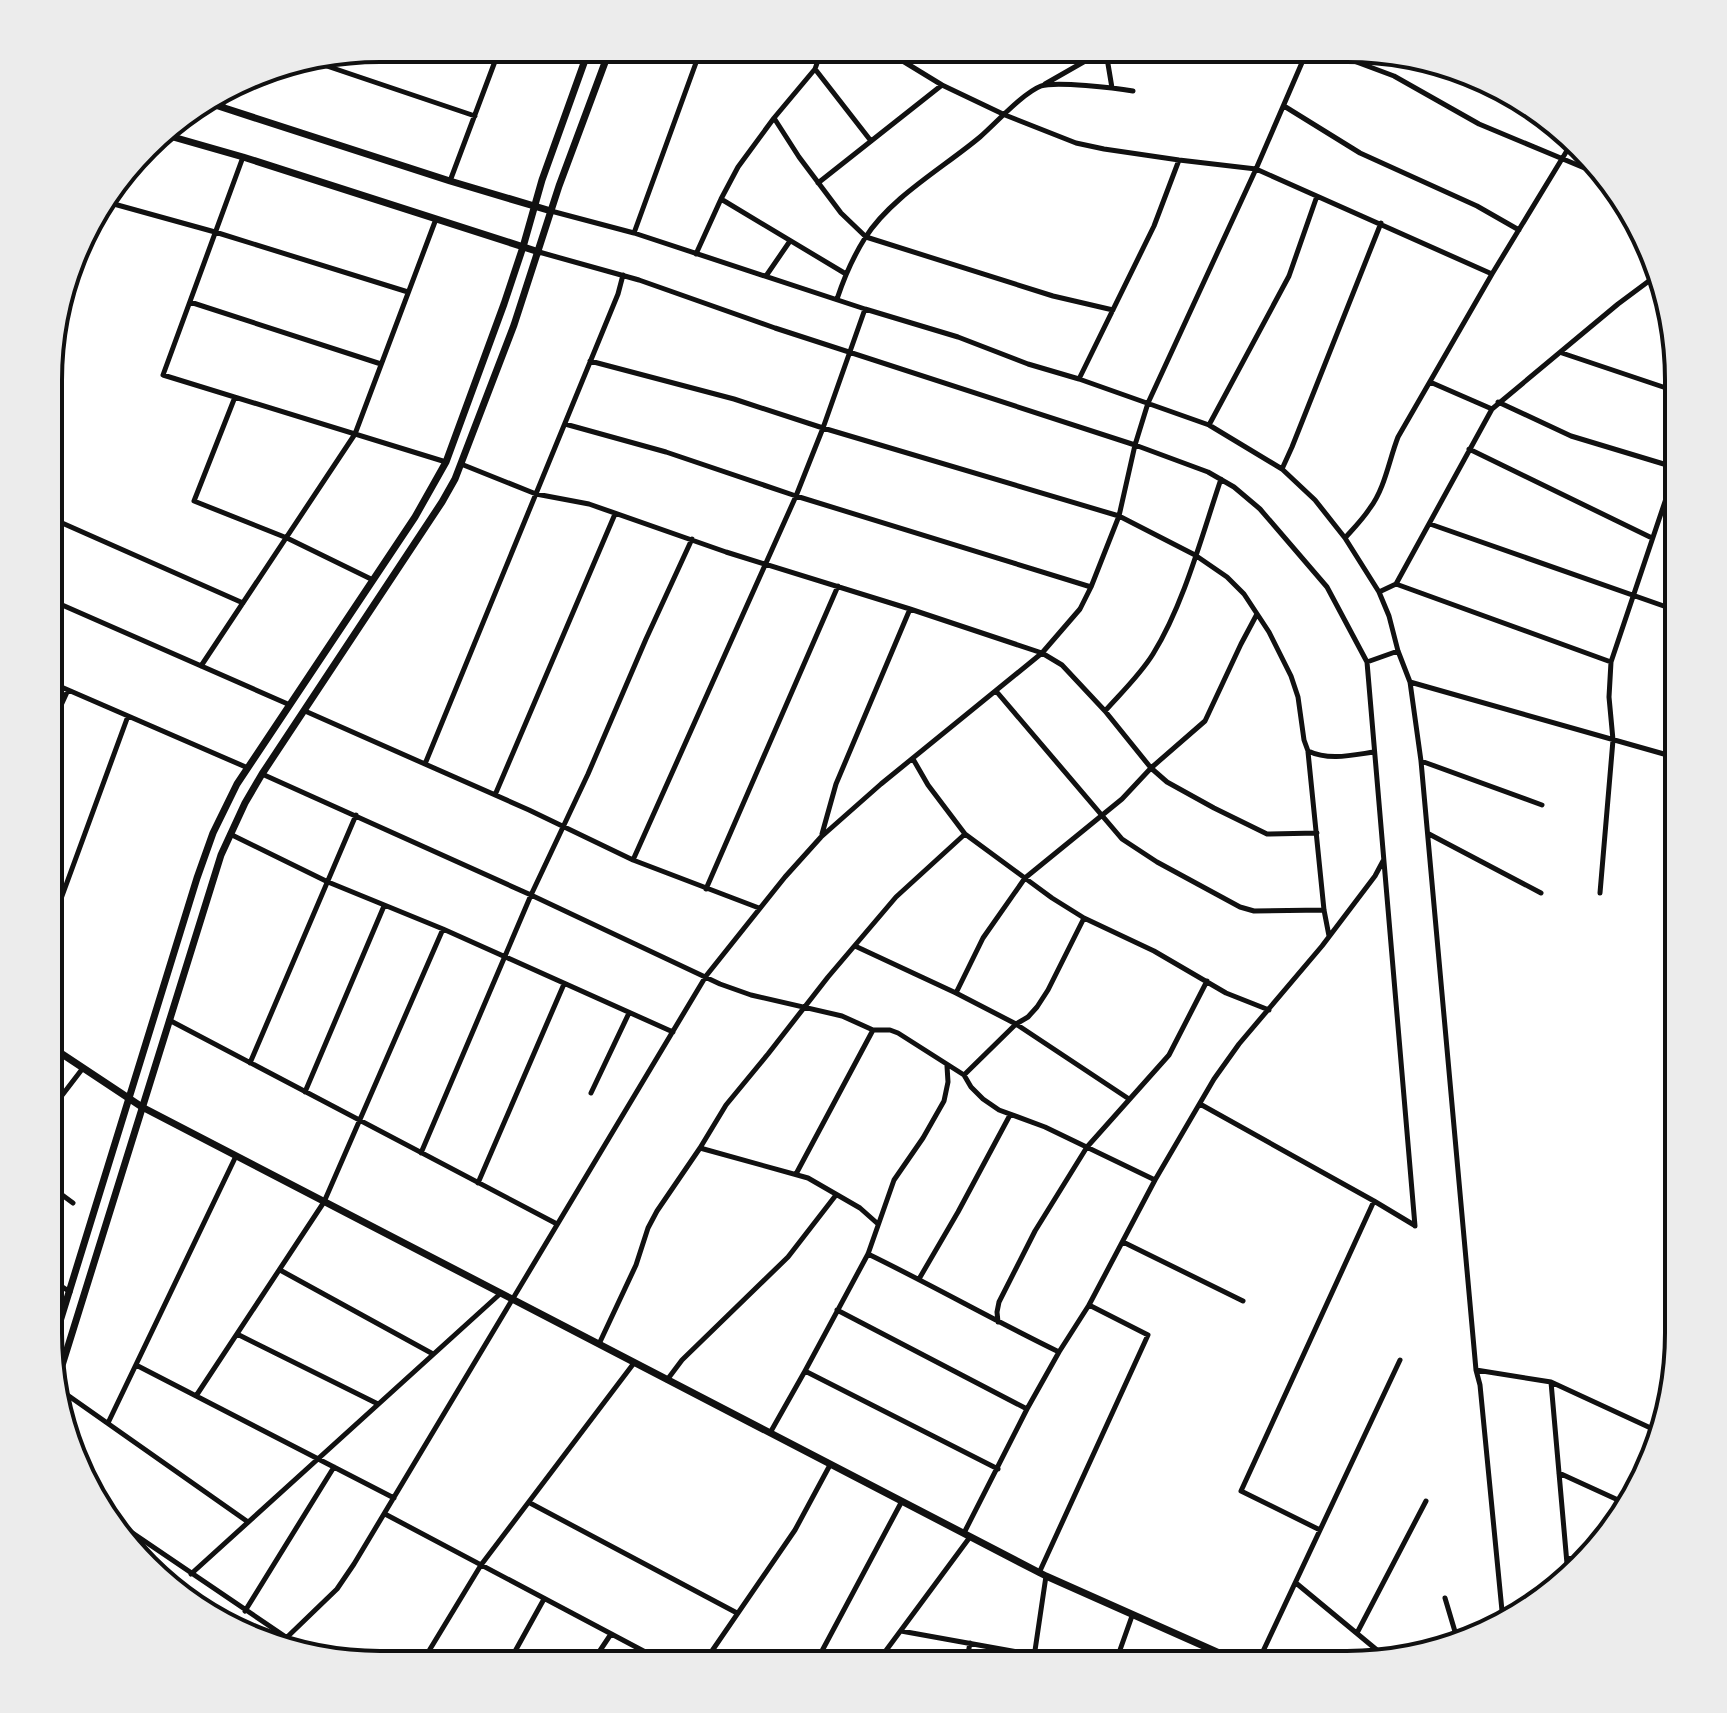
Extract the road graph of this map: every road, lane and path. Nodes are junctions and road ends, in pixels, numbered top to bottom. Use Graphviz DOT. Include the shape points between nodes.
graph roads {
  1 [pos="495,62"];
  2 [pos="584,62"];
  3 [pos="605,62"];
  4 [pos="696,62"];
  5 [pos="817,62"];
  6 [pos="904,62"];
  7 [pos="1084,62"];
  8 [pos="1108,62"];
  9 [pos="1302,62"];
  10 [pos="1358,63"];
  11 [pos="328,66"];
  12 [pos="815,69"];
  13 [pos="942,85"];
  14 [pos="1044,85"];
  15 [pos="1112,88"];
  16 [pos="1133,91"];
  17 [pos="223,104"];
  18 [pos="1284,106"];
  19 [pos="222,107"];
  20 [pos="1005,115"];
  21 [pos="475,116"];
  22 [pos="774,118"];
  23 [pos="174,137"];
  24 [pos="871,141"];
  25 [pos="1567,151"];
  26 [pos="243,157"];
  27 [pos="1179,160"];
  28 [pos="1562,160"];
  29 [pos="1256,169"];
  30 [pos="1585,169"];
  31 [pos="450,181"];
  32 [pos="818,183"];
  33 [pos="1317,196"];
  34 [pos="721,199"];
  35 [pos="115,204"];
  36 [pos="534,205"];
  37 [pos="551,211"];
  38 [pos="436,218"];
  39 [pos="1381,223"];
  40 [pos="1519,230"];
  41 [pos="215,232"];
  42 [pos="634,233"];
  43 [pos="866,237"];
  44 [pos="790,241"];
  45 [pos="523,247"];
  46 [pos="539,252"];
  47 [pos="696,254"];
  48 [pos="846,274"];
  49 [pos="1492,274"];
  50 [pos="623,275"];
  51 [pos="766,276"];
  52 [pos="1649,281"];
  53 [pos="408,292"];
  54 [pos="837,299"];
  55 [pos="190,302"];
  56 [pos="865,309"];
  57 [pos="1113,310"];
  58 [pos="849,352"];
  59 [pos="1561,352"];
  60 [pos="590,361"];
  61 [pos="381,364"];
  62 [pos="1079,379"];
  63 [pos="1430,382"];
  64 [pos="1665,388"];
  65 [pos="235,397"];
  66 [pos="1498,402"];
  67 [pos="1148,403"];
  68 [pos="1492,409"];
  69 [pos="565,424"];
  70 [pos="1209,425"];
  71 [pos="823,428"];
  72 [pos="355,434"];
  73 [pos="1135,445"];
  74 [pos="1469,449"];
  75 [pos="446,462"];
  76 [pos="1665,463"];
  77 [pos="461,464"];
  78 [pos="1282,469"];
  79 [pos="1221,479"];
  80 [pos="536,494"];
  81 [pos="796,496"];
  82 [pos="1665,502"];
  83 [pos="615,514"];
  84 [pos="1119,516"];
  85 [pos="62,523"];
  86 [pos="1430,524"];
  87 [pos="287,538"];
  88 [pos="1345,538"];
  89 [pos="1652,538"];
  90 [pos="692,539"];
  91 [pos="1195,555"];
  92 [pos="766,563"];
  93 [pos="373,580"];
  94 [pos="1396,584"];
  95 [pos="838,586"];
  96 [pos="1091,587"];
  97 [pos="1379,592"];
  98 [pos="1634,595"];
  99 [pos="243,603"];
  100 [pos="62,605"];
  101 [pos="1665,606"];
  102 [pos="910,609"];
  103 [pos="1257,614"];
  104 [pos="1398,651"];
  105 [pos="1042,653"];
  106 [pos="1367,662"];
  107 [pos="1611,662"];
  108 [pos="201,666"];
  109 [pos="1410,682"];
  110 [pos="62,687"];
  111 [pos="68,690"];
  112 [pos="996,691"];
  113 [pos="62,703"];
  114 [pos="290,705"];
  115 [pos="305,711"];
  116 [pos="1105,711"];
  117 [pos="128,716"];
  118 [pos="1613,740"];
  119 [pos="1308,751"];
  120 [pos="1374,752"];
  121 [pos="1665,754"];
  122 [pos="913,759"];
  123 [pos="1421,761"];
  124 [pos="425,764"];
  125 [pos="248,768"];
  126 [pos="1151,768"];
  127 [pos="262,774"];
  128 [pos="495,795"];
  129 [pos="1542,805"];
  130 [pos="356,815"];
  131 [pos="1101,816"];
  132 [pos="563,826"];
  133 [pos="1317,833"];
  134 [pos="1428,833"];
  135 [pos="230,834"];
  136 [pos="965,834"];
  137 [pos="821,837"];
  138 [pos="633,860"];
  139 [pos="1384,861"];
  140 [pos="1025,878"];
  141 [pos="328,882"];
  142 [pos="706,889"];
  143 [pos="1541,893"];
  144 [pos="1600,893"];
  145 [pos="531,895"];
  146 [pos="62,896"];
  147 [pos="384,906"];
  148 [pos="759,908"];
  149 [pos="1324,910"];
  150 [pos="1084,918"];
  151 [pos="443,929"];
  152 [pos="1329,937"];
  153 [pos="855,946"];
  154 [pos="505,958"];
  155 [pos="706,976"];
  156 [pos="1207,981"];
  157 [pos="564,984"];
  158 [pos="956,993"];
  159 [pos="805,1007"];
  160 [pos="1269,1010"];
  161 [pos="629,1013"];
  162 [pos="169,1020"];
  163 [pos="1016,1024"];
  164 [pos="873,1030"];
  165 [pos="673,1032"];
  166 [pos="62,1054"];
  167 [pos="250,1063"];
  168 [pos="947,1065"];
  169 [pos="84,1068"];
  170 [pos="964,1075"];
  171 [pos="305,1092"];
  172 [pos="591,1093"];
  173 [pos="62,1096"];
  174 [pos="1129,1099"];
  175 [pos="129,1100"];
  176 [pos="1200,1104"];
  177 [pos="142,1107"];
  178 [pos="1010,1115"];
  179 [pos="360,1121"];
  180 [pos="1087,1147"];
  181 [pos="700,1148"];
  182 [pos="421,1153"];
  183 [pos="236,1156"];
  184 [pos="795,1174"];
  185 [pos="1155,1180"];
  186 [pos="478,1183"];
  187 [pos="62,1195"];
  188 [pos="836,1195"];
  189 [pos="1374,1201"];
  190 [pos="324,1202"];
  191 [pos="73,1203"];
  192 [pos="557,1224"];
  193 [pos="878,1224"];
  194 [pos="1123,1242"];
  195 [pos="868,1254"];
  196 [pos="280,1270"];
  197 [pos="919,1279"];
  198 [pos="62,1287"];
  199 [pos="70,1292"];
  200 [pos="501,1293"];
  201 [pos="512,1299"];
  202 [pos="1243,1301"];
  203 [pos="1089,1305"];
  204 [pos="837,1310"];
  205 [pos="62,1317"];
  206 [pos="998,1322"];
  207 [pos="237,1334"];
  208 [pos="599,1344"];
  209 [pos="1059,1352"];
  210 [pos="433,1354"];
  211 [pos="1400,1360"];
  212 [pos="64,1362"];
  213 [pos="634,1363"];
  214 [pos="136,1365"];
  215 [pos="1476,1370"];
  216 [pos="805,1371"];
  217 [pos="667,1380"];
  218 [pos="1551,1382"];
  219 [pos="68,1396"];
  220 [pos="196,1396"];
  221 [pos="378,1404"];
  222 [pos="1027,1409"];
  223 [pos="108,1423"];
  224 [pos="1650,1428"];
  225 [pos="770,1433"];
  226 [pos="317,1459"];
  227 [pos="830,1465"];
  228 [pos="334,1467"];
  229 [pos="998,1469"];
  230 [pos="1559,1473"];
  231 [pos="394,1498"];
  232 [pos="1617,1500"];
  233 [pos="902,1501"];
  234 [pos="1426,1501"];
  235 [pos="530,1503"];
  236 [pos="385,1514"];
  237 [pos="249,1522"];
  238 [pos="1320,1530"];
  239 [pos="134,1535"];
  240 [pos="967,1535"];
  241 [pos="1566,1556"];
  242 [pos="1571,1559"];
  243 [pos="1567,1563"];
  244 [pos="481,1565"];
  245 [pos="191,1574"];
  246 [pos="1042,1574"];
  247 [pos="1296,1583"];
  248 [pos="545,1598"];
  249 [pos="1445,1598"];
  250 [pos="1502,1610"];
  251 [pos="245,1611"];
  252 [pos="737,1613"];
  253 [pos="1132,1616"];
  254 [pos="900,1631"];
  255 [pos="271,1632"];
  256 [pos="1455,1632"];
  257 [pos="1357,1633"];
  258 [pos="611,1634"];
  259 [pos="288,1637"];
  260 [pos="970,1643"];
  261 [pos="1376,1649"];
  262 [pos="429,1651"];
  263 [pos="515,1651"];
  264 [pos="600,1651"];
  265 [pos="643,1651"];
  266 [pos="712,1651"];
  267 [pos="822,1651"];
  268 [pos="885,1651"];
  269 [pos="968,1651"];
  270 [pos="1013,1651"];
  271 [pos="1034,1651"];
  272 [pos="1120,1651"];
  273 [pos="1214,1651"];
  274 [pos="1263,1651"];
  1 -- 21 [label="street"];
  2 -- 36 [label="main road"];
  3 -- 37 [label="main road"];
  4 -- 42 [label="street"];
  5 -- 12 [label="street"];
  6 -- 13 [label="street"];
  7 -- 14 [label="street"];
  8 -- 15 [label="street"];
  9 -- 18 [label="street"];
  10 -- 28 [label="street"];
  11 -- 21 [label="street"];
  12 -- 22 [label="street"];
  12 -- 24 [label="street"];
  13 -- 20 [label="street"];
  13 -- 24 [label="street"];
  14 -- 15 [label="street"];
  14 -- 20 [label="street"];
  15 -- 16 [label="street"];
  17 -- 19 [label="street"];
  18 -- 29 [label="street"];
  18 -- 40 [label="street" via="1360,153"];
  19 -- 31 [label="main road"];
  20 -- 27 [label="street" via="1076,143"];
  20 -- 43 [label="street" via="902,198"];
  21 -- 31 [label="street"];
  22 -- 32 [label="street"];
  22 -- 34 [label="street"];
  23 -- 26 [label="main road"];
  24 -- 32 [label="street"];
  25 -- 28 [label="street"];
  26 -- 38 [label="main road"];
  26 -- 41 [label="street"];
  27 -- 29 [label="street"];
  27 -- 57 [label="street"];
  28 -- 30 [label="street"];
  28 -- 40 [label="street"];
  29 -- 33 [label="street"];
  29 -- 67 [label="street"];
  31 -- 36 [label="main road"];
  32 -- 43 [label="street"];
  33 -- 39 [label="street"];
  33 -- 70 [label="street" via="1289,276"];
  34 -- 44 [label="street"];
  34 -- 47 [label="street"];
  35 -- 41 [label="street"];
  36 -- 37 [label="main road"];
  36 -- 45 [label="main road"];
  37 -- 42 [label="street"];
  37 -- 46 [label="main road"];
  38 -- 45 [label="main road"];
  38 -- 53 [label="street"];
  39 -- 49 [label="street"];
  39 -- 78 [label="street"];
  40 -- 49 [label="street"];
  41 -- 53 [label="street"];
  41 -- 55 [label="street"];
  42 -- 47 [label="street"];
  43 -- 48 [label="street"];
  43 -- 57 [label="street"];
  44 -- 48 [label="street"];
  44 -- 51 [label="street"];
  45 -- 46 [label="main road"];
  45 -- 75 [label="main road"];
  46 -- 50 [label="street"];
  46 -- 77 [label="main road"];
  47 -- 51 [label="street"];
  48 -- 54 [label="street"];
  49 -- 63 [label="street"];
  50 -- 58 [label="street"];
  50 -- 60 [label="street"];
  51 -- 54 [label="street"];
  52 -- 59 [label="street"];
  53 -- 61 [label="street"];
  54 -- 56 [label="street"];
  55 -- 61 [label="street"];
  55 -- 65 [label="street" via="163,375"];
  56 -- 58 [label="street"];
  56 -- 62 [label="street"];
  57 -- 62 [label="street"];
  58 -- 71 [label="street"];
  58 -- 73 [label="street"];
  59 -- 64 [label="street"];
  59 -- 66 [label="street"];
  60 -- 69 [label="street"];
  60 -- 71 [label="street"];
  61 -- 72 [label="street"];
  62 -- 67 [label="street"];
  63 -- 68 [label="street"];
  63 -- 88 [label="street" via="1398,437 1371,507"];
  65 -- 72 [label="street"];
  65 -- 87 [label="street" via="194,501"];
  66 -- 68 [label="street"];
  66 -- 76 [label="street" via="1571,436"];
  67 -- 70 [label="street"];
  67 -- 73 [label="street"];
  68 -- 74 [label="street"];
  69 -- 80 [label="street"];
  69 -- 81 [label="street"];
  70 -- 78 [label="street"];
  71 -- 81 [label="street"];
  71 -- 84 [label="street"];
  72 -- 75 [label="street"];
  72 -- 87 [label="street"];
  73 -- 79 [label="street"];
  73 -- 84 [label="street"];
  74 -- 86 [label="street"];
  74 -- 89 [label="street"];
  75 -- 93 [label="main road"];
  77 -- 80 [label="street"];
  77 -- 115 [label="main road" via="442,502"];
  78 -- 88 [label="street"];
  79 -- 91 [label="street"];
  79 -- 106 [label="street" via="1260,509 1327,587"];
  80 -- 83 [label="street"];
  80 -- 124 [label="street"];
  81 -- 92 [label="street"];
  81 -- 96 [label="street"];
  82 -- 89 [label="street"];
  83 -- 90 [label="street"];
  83 -- 128 [label="street"];
  84 -- 91 [label="street"];
  84 -- 96 [label="street"];
  85 -- 99 [label="street"];
  86 -- 94 [label="street"];
  86 -- 98 [label="street"];
  87 -- 93 [label="street"];
  87 -- 99 [label="street"];
  88 -- 97 [label="street"];
  89 -- 98 [label="street"];
  90 -- 92 [label="street"];
  90 -- 132 [label="street"];
  91 -- 103 [label="street" via="1227,577"];
  91 -- 116 [label="street" via="1153,654"];
  92 -- 95 [label="street"];
  92 -- 138 [label="street"];
  93 -- 114 [label="main road"];
  94 -- 97 [label="street"];
  94 -- 107 [label="street"];
  95 -- 102 [label="street"];
  95 -- 142 [label="street"];
  96 -- 105 [label="street" via="1080,609"];
  97 -- 104 [label="street"];
  98 -- 101 [label="street"];
  98 -- 107 [label="street"];
  99 -- 108 [label="street"];
  100 -- 108 [label="street"];
  102 -- 105 [label="street"];
  102 -- 137 [label="street" via="836,784"];
  103 -- 119 [label="street" via="1291,676"];
  103 -- 126 [label="street" via="1205,721"];
  104 -- 106 [label="street"];
  104 -- 109 [label="street"];
  105 -- 112 [label="street"];
  105 -- 116 [label="street" via="1062,665"];
  106 -- 120 [label="street"];
  107 -- 118 [label="street"];
  108 -- 114 [label="street"];
  109 -- 118 [label="street"];
  109 -- 123 [label="street"];
  110 -- 111 [label="street"];
  111 -- 113 [label="street"];
  111 -- 117 [label="street"];
  112 -- 122 [label="street"];
  112 -- 131 [label="street"];
  114 -- 125 [label="main road"];
  115 -- 124 [label="street"];
  115 -- 127 [label="main road"];
  116 -- 126 [label="street"];
  117 -- 125 [label="street"];
  117 -- 146 [label="street"];
  118 -- 121 [label="street"];
  118 -- 144 [label="street"];
  119 -- 120 [label="street" via="1336,757"];
  119 -- 133 [label="street"];
  120 -- 139 [label="street"];
  122 -- 136 [label="street"];
  122 -- 137 [label="street"];
  123 -- 129 [label="street"];
  123 -- 134 [label="street"];
  124 -- 128 [label="street"];
  125 -- 175 [label="main road" via="205,853"];
  126 -- 131 [label="street"];
  126 -- 133 [label="street" via="1167,782 1267,834"];
  127 -- 130 [label="street"];
  127 -- 135 [label="main road"];
  128 -- 132 [label="street"];
  130 -- 141 [label="street"];
  130 -- 145 [label="street"];
  131 -- 140 [label="street"];
  131 -- 149 [label="street" via="1133,847 1240,907"];
  132 -- 138 [label="street"];
  132 -- 145 [label="street"];
  133 -- 149 [label="street"];
  134 -- 143 [label="street"];
  134 -- 215 [label="street"];
  135 -- 141 [label="street"];
  135 -- 162 [label="main road"];
  136 -- 140 [label="street"];
  136 -- 153 [label="street" via="896,897"];
  137 -- 148 [label="street"];
  138 -- 142 [label="street"];
  139 -- 152 [label="street"];
  139 -- 189 [label="street" via="1415,1226"];
  140 -- 150 [label="street"];
  140 -- 158 [label="street" via="983,938"];
  141 -- 147 [label="street"];
  141 -- 167 [label="street"];
  142 -- 148 [label="street"];
  145 -- 154 [label="street"];
  145 -- 155 [label="street"];
  147 -- 151 [label="street"];
  147 -- 171 [label="street"];
  148 -- 155 [label="street"];
  149 -- 152 [label="street"];
  150 -- 156 [label="street"];
  150 -- 163 [label="street" via="1048,990"];
  151 -- 154 [label="street"];
  151 -- 179 [label="street"];
  152 -- 160 [label="street"];
  153 -- 158 [label="street"];
  153 -- 159 [label="street"];
  154 -- 157 [label="street"];
  154 -- 182 [label="street"];
  155 -- 159 [label="street" via="751,995"];
  155 -- 165 [label="street"];
  156 -- 160 [label="street"];
  156 -- 174 [label="street" via="1169,1055"];
  157 -- 161 [label="street"];
  157 -- 186 [label="street"];
  158 -- 163 [label="street"];
  159 -- 164 [label="street"];
  159 -- 181 [label="street" via="726,1105"];
  160 -- 176 [label="street" via="1239,1044"];
  161 -- 165 [label="street"];
  161 -- 172 [label="street"];
  162 -- 167 [label="street"];
  162 -- 177 [label="main road"];
  163 -- 170 [label="street"];
  163 -- 174 [label="street"];
  164 -- 168 [label="street" via="898,1033"];
  164 -- 184 [label="street"];
  165 -- 192 [label="street"];
  166 -- 169 [label="main road"];
  167 -- 171 [label="street"];
  168 -- 170 [label="street"];
  168 -- 193 [label="street" via="944,1101 894,1180"];
  169 -- 173 [label="street"];
  169 -- 175 [label="main road"];
  170 -- 178 [label="street" via="983,1099"];
  171 -- 179 [label="street"];
  174 -- 180 [label="street"];
  175 -- 177 [label="main road"];
  175 -- 199 [label="main road"];
  176 -- 185 [label="street"];
  176 -- 189 [label="street"];
  177 -- 183 [label="main road"];
  177 -- 212 [label="main road"];
  178 -- 180 [label="street"];
  178 -- 197 [label="street"];
  179 -- 182 [label="street"];
  179 -- 190 [label="street"];
  180 -- 185 [label="street"];
  180 -- 206 [label="street" via="1011,1276 999,1302"];
  181 -- 184 [label="street"];
  181 -- 208 [label="street" via="648,1228"];
  182 -- 186 [label="street"];
  183 -- 190 [label="main road"];
  183 -- 214 [label="street"];
  184 -- 188 [label="street"];
  185 -- 194 [label="street"];
  186 -- 192 [label="street"];
  187 -- 191 [label="street"];
  188 -- 193 [label="street"];
  188 -- 217 [label="street" via="788,1257"];
  189 -- 238 [label="street" via="1241,1491"];
  190 -- 196 [label="street"];
  190 -- 200 [label="main road"];
  192 -- 201 [label="street"];
  193 -- 195 [label="street"];
  194 -- 202 [label="street"];
  194 -- 203 [label="street"];
  195 -- 197 [label="street"];
  195 -- 204 [label="street"];
  196 -- 207 [label="street"];
  196 -- 210 [label="street"];
  197 -- 206 [label="street"];
  198 -- 199 [label="street"];
  199 -- 205 [label="main road"];
  200 -- 201 [label="main road"];
  200 -- 210 [label="street"];
  201 -- 208 [label="main road"];
  201 -- 231 [label="street"];
  203 -- 209 [label="street"];
  203 -- 246 [label="street" via="1148,1335"];
  204 -- 216 [label="street"];
  204 -- 222 [label="street"];
  206 -- 209 [label="street"];
  207 -- 220 [label="street"];
  207 -- 221 [label="street"];
  208 -- 213 [label="main road"];
  209 -- 222 [label="street"];
  210 -- 221 [label="street"];
  211 -- 238 [label="street"];
  213 -- 217 [label="main road"];
  213 -- 235 [label="street"];
  214 -- 220 [label="street"];
  214 -- 223 [label="street"];
  215 -- 218 [label="street"];
  215 -- 250 [label="street"];
  216 -- 225 [label="street"];
  216 -- 229 [label="street"];
  217 -- 225 [label="main road"];
  218 -- 224 [label="street"];
  218 -- 230 [label="street"];
  219 -- 223 [label="street"];
  220 -- 226 [label="street"];
  221 -- 226 [label="street"];
  222 -- 229 [label="street"];
  223 -- 237 [label="street"];
  225 -- 227 [label="main road"];
  226 -- 228 [label="street"];
  226 -- 237 [label="street"];
  227 -- 233 [label="main road"];
  227 -- 252 [label="street" via="795,1530"];
  228 -- 231 [label="street"];
  228 -- 251 [label="street"];
  229 -- 240 [label="street"];
  230 -- 232 [label="street"];
  230 -- 241 [label="street"];
  231 -- 236 [label="street"];
  233 -- 240 [label="main road"];
  233 -- 267 [label="street"];
  234 -- 257 [label="street"];
  235 -- 244 [label="street"];
  235 -- 252 [label="street"];
  236 -- 244 [label="street"];
  236 -- 259 [label="street" via="337,1589"];
  237 -- 245 [label="street"];
  238 -- 247 [label="street"];
  239 -- 245 [label="street"];
  240 -- 246 [label="main road"];
  240 -- 254 [label="street"];
  241 -- 242 [label="street"];
  241 -- 243 [label="street"];
  244 -- 248 [label="street"];
  244 -- 262 [label="street"];
  245 -- 251 [label="street"];
  246 -- 253 [label="main road"];
  246 -- 271 [label="street"];
  247 -- 257 [label="street"];
  247 -- 274 [label="street"];
  248 -- 258 [label="street"];
  248 -- 263 [label="street"];
  249 -- 256 [label="street"];
  251 -- 255 [label="street"];
  252 -- 266 [label="street"];
  253 -- 272 [label="street"];
  253 -- 273 [label="main road"];
  254 -- 260 [label="street"];
  254 -- 268 [label="street"];
  257 -- 261 [label="street"];
  258 -- 264 [label="street"];
  258 -- 265 [label="street"];
  260 -- 269 [label="street"];
  260 -- 270 [label="street"];
}
